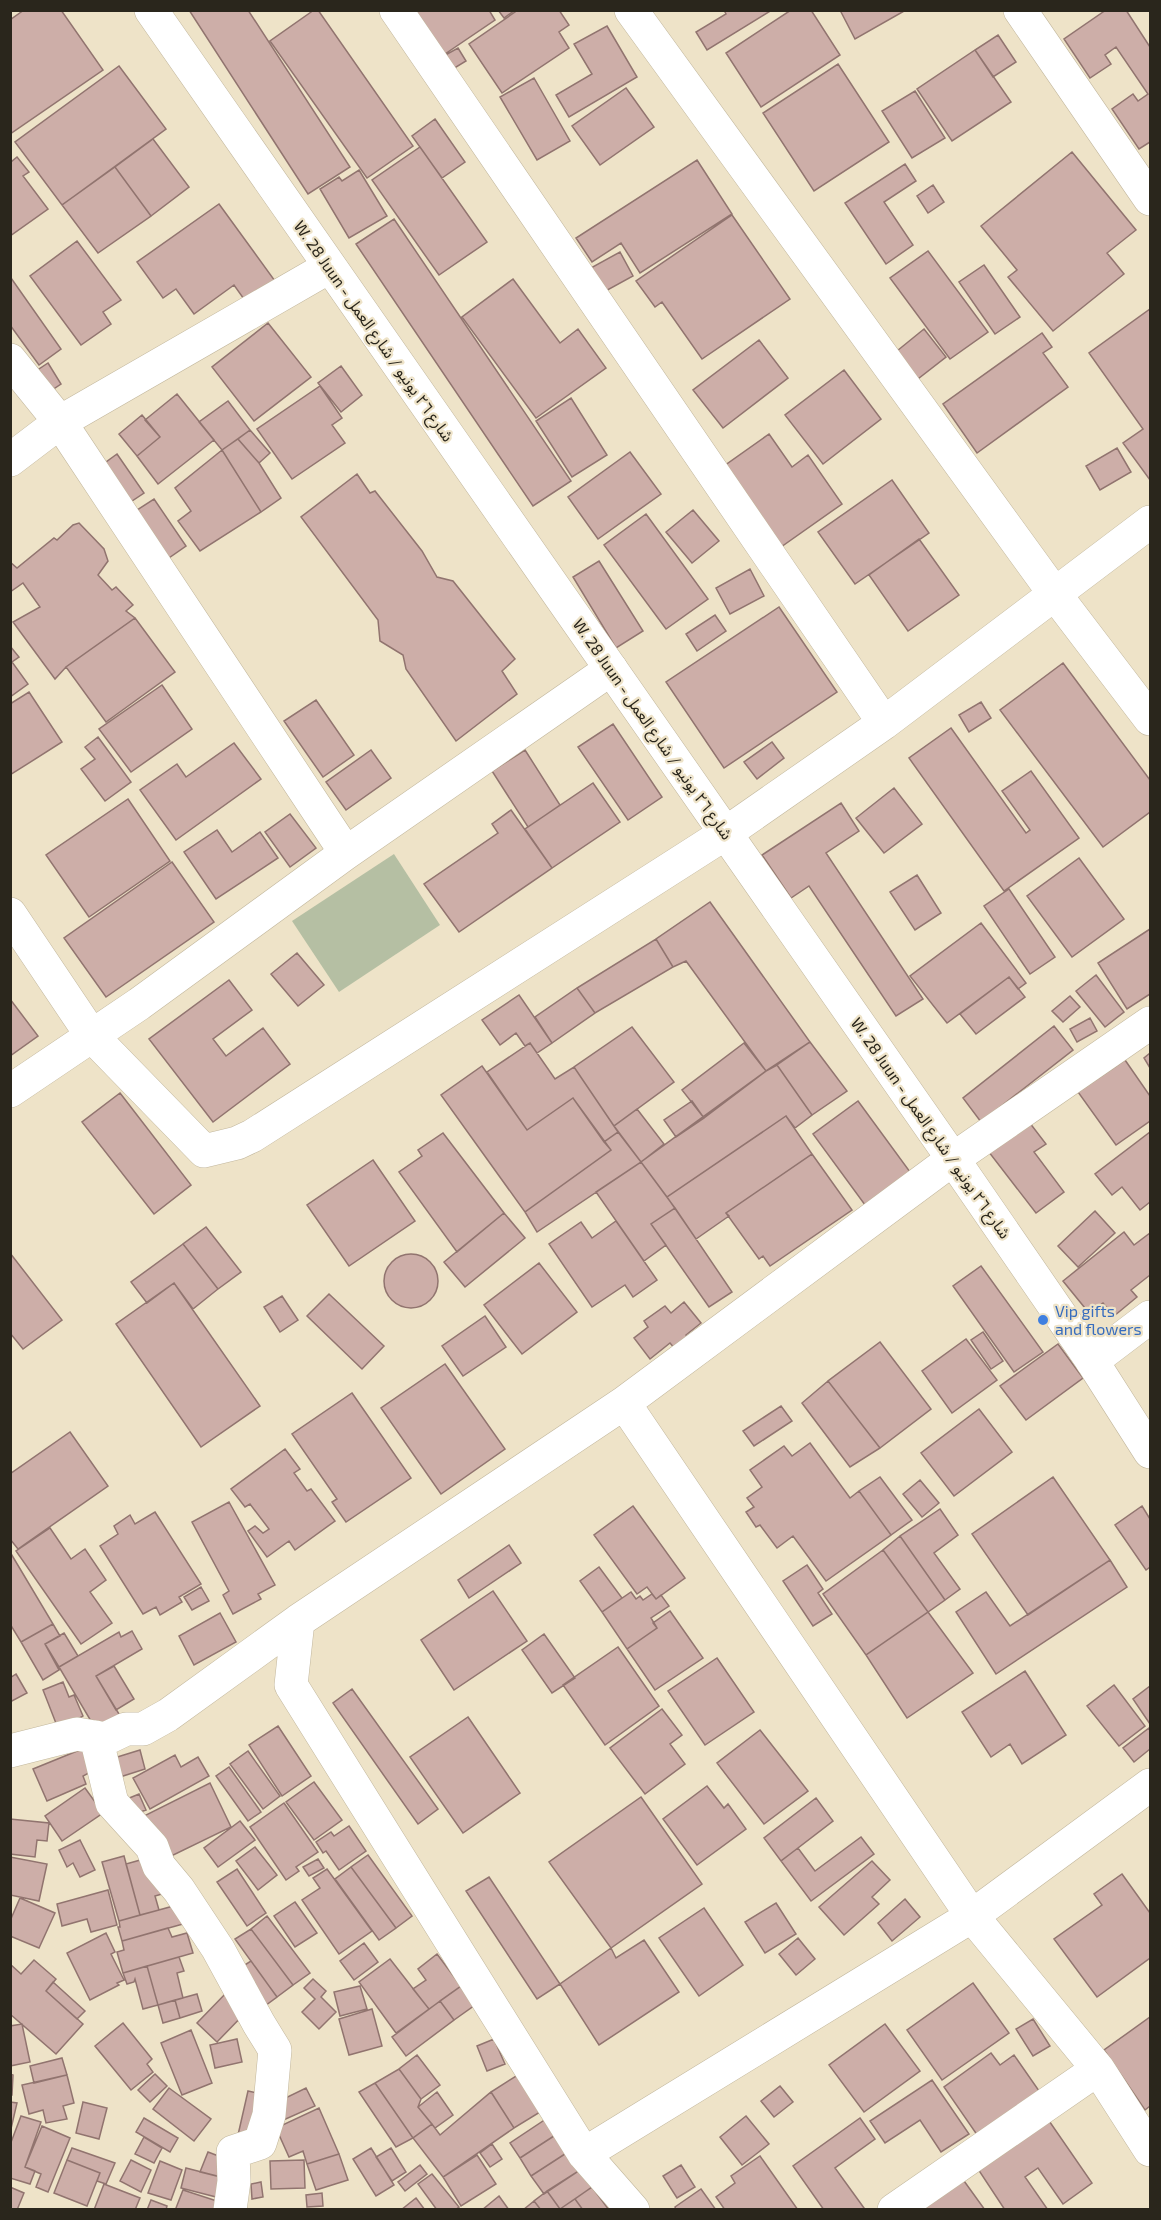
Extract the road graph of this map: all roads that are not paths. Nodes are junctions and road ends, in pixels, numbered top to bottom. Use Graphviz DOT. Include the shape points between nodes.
graph roads {
  1 [pos="151,10"];
  2 [pos="396,10"];
  3 [pos="632,10"];
  4 [pos="1020,10"];
  5 [pos="1150,200"];
  6 [pos="329,267"];
  7 [pos="10,360"];
  8 [pos="60,422"];
  9 [pos="10,460"];
  10 [pos="1150,522"];
  11 [pos="1054,593"];
  12 [pos="611,669"];
  13 [pos="1150,719"];
  14 [pos="884,723"];
  15 [pos="726,833"];
  16 [pos="346,853"];
  17 [pos="10,914"];
  18 [pos="1150,1023"];
  19 [pos="92,1036"];
  20 [pos="10,1091"];
  21 [pos="953,1159"];
  22 [pos="1150,1317"];
  23 [pos="1092,1361"];
  24 [pos="624,1403"];
  25 [pos="1150,1452"];
  26 [pos="298,1621"];
  27 [pos="96,1737"];
  28 [pos="10,1751"];
  29 [pos="1150,1785"];
  30 [pos="972,1916"];
  31 [pos="1098,2069"];
  32 [pos="1150,2150"];
  33 [pos="584,2154"];
  34 [pos="230,2210"];
  35 [pos="633,2210"];
  36 [pos="894,2210"];
  1 -- 6 [label="street, W. 28 Juun - شارع ٢٦ يونيو / شارع العمل"];
  2 -- 14 [label="street"];
  3 -- 11 [label="street"];
  4 -- 5 [label="street"];
  6 -- 8 [label="street"];
  6 -- 12 [label="street, W. 28 Juun - شارع ٢٦ يونيو / شارع العمل"];
  7 -- 8 [label="street"];
  8 -- 9 [label="street"];
  8 -- 16 [label="street"];
  10 -- 11 [label="street"];
  11 -- 13 [label="street"];
  11 -- 14 [label="street"];
  12 -- 15 [label="street, W. 28 Juun - شارع ٢٦ يونيو / شارع العمل"];
  12 -- 16 [label="street"];
  14 -- 15 [label="street"];
  15 -- 19 [label="street" via="237,1143 204,1151"];
  15 -- 21 [label="street, W. 28 Juun - شارع ٢٦ يونيو / شارع العمل"];
  16 -- 19 [label="street"];
  17 -- 19 [label="street"];
  18 -- 21 [label="street"];
  19 -- 20 [label="street"];
  21 -- 23 [label="street, W. 28 Juun - شارع ٢٦ يونيو / شارع العمل"];
  21 -- 24 [label="street"];
  22 -- 23 [label="street"];
  23 -- 25 [label="street, W. 28 Juun - شارع ٢٦ يونيو / شارع العمل"];
  24 -- 26 [label="street"];
  24 -- 30 [label="street"];
  26 -- 27 [label="street" via="168,1715 143,1729 126,1729 105,1739"];
  26 -- 33 [label="street" via="291,1685"];
  27 -- 28 [label="street" via="77,1734"];
  27 -- 34 [label="street" via="112,1803 152,1847 159,1866 218,1949 275,2050 269,2115 260,2143 233,2152"];
  29 -- 30 [label="street"];
  30 -- 31 [label="street"];
  30 -- 33 [label="street"];
  31 -- 32 [label="street"];
  31 -- 36 [label="street"];
  33 -- 35 [label="street"];
}
